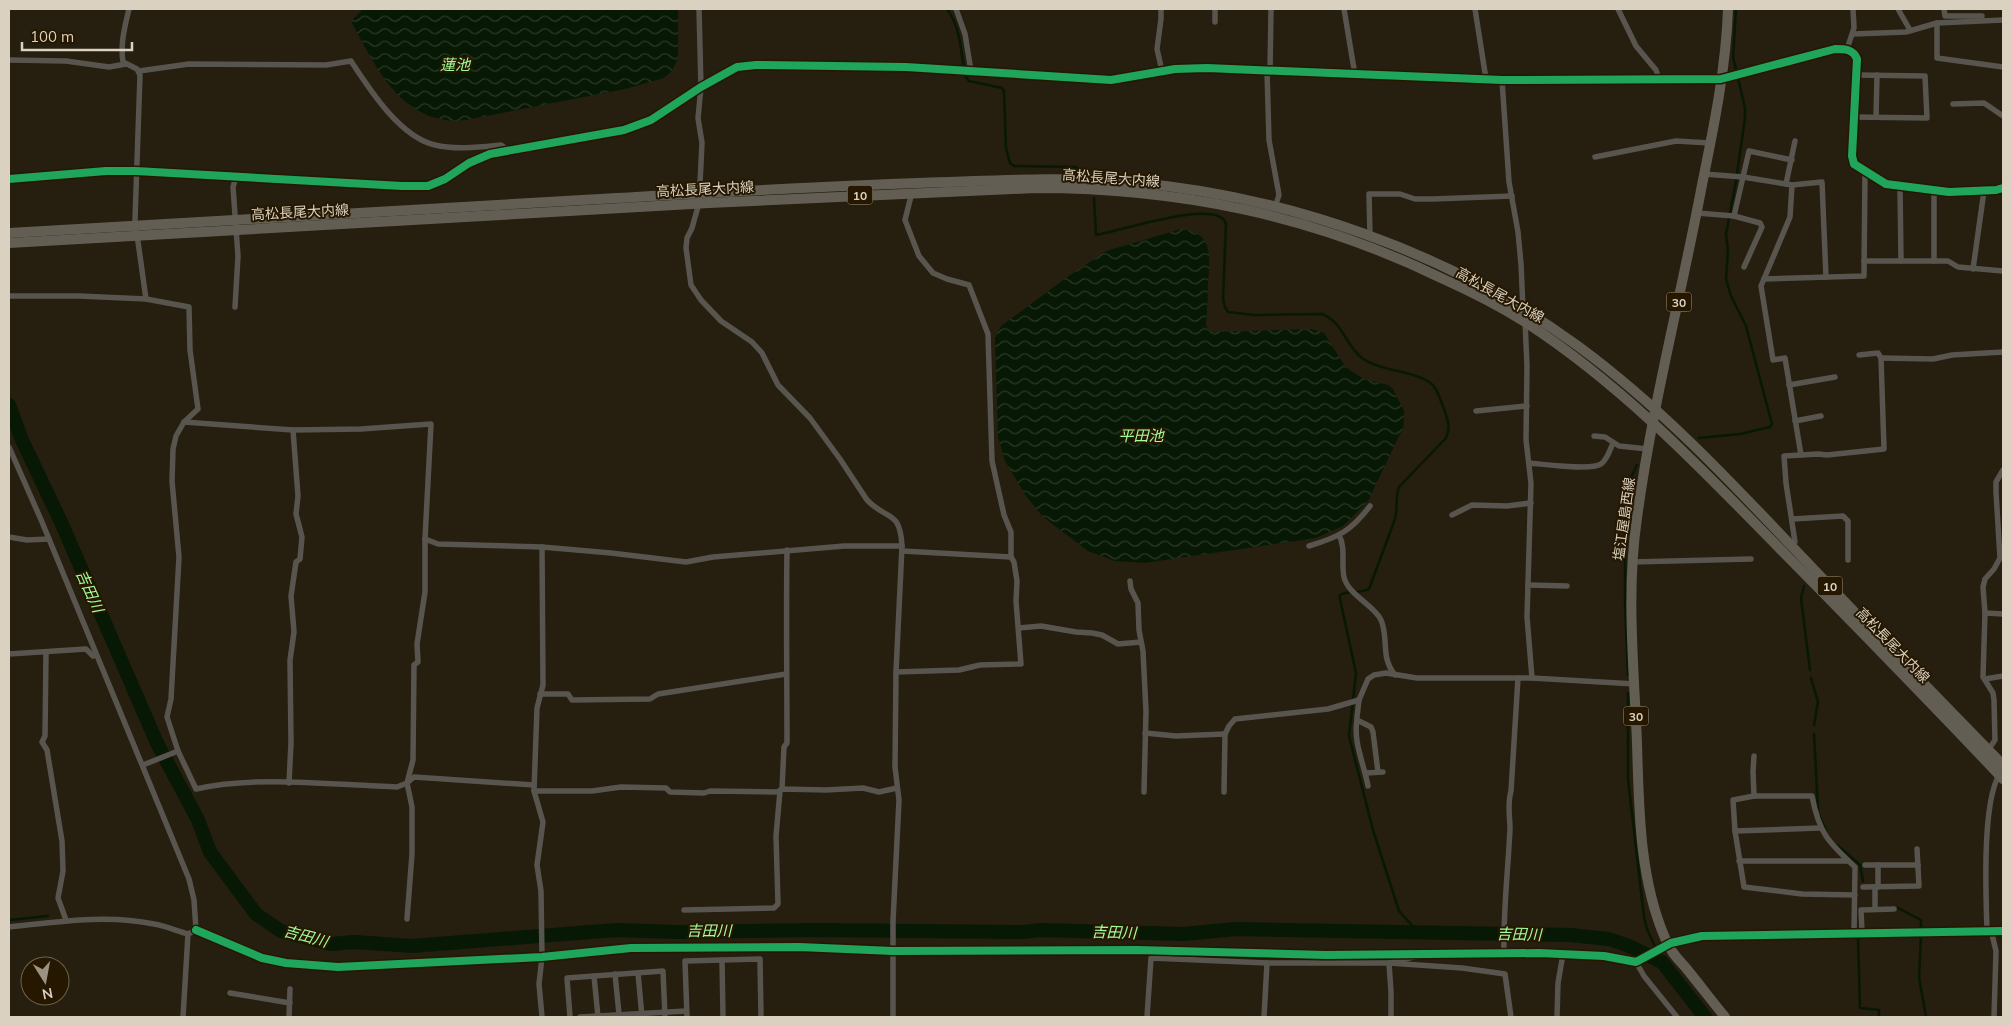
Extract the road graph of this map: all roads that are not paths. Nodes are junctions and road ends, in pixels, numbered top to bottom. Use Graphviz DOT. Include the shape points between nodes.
graph roads {
  1 [pos="129,9"];
  2 [pos="699,9"];
  3 [pos="956,9"];
  4 [pos="1161,9"];
  5 [pos="1216,9"];
  6 [pos="1271,9"];
  7 [pos="1344,9"];
  8 [pos="1475,9"];
  9 [pos="1618,9"];
  10 [pos="1728,9"];
  11 [pos="1853,9"];
  12 [pos="1898,9"];
  13 [pos="1944,9"];
  14 [pos="1982,9"];
  15 [pos="1982,18"];
  16 [pos="2003,20"];
  17 [pos="1215,22"];
  18 [pos="1937,23"];
  19 [pos="1910,30"];
  20 [pos="1853,34"];
  21 [pos="1847,49"];
  22 [pos="9,60"];
  23 [pos="126,64"];
  24 [pos="2003,67"];
  25 [pos="139,71"];
  26 [pos="971,71"];
  27 [pos="1162,71"];
  28 [pos="1269,71"];
  29 [pos="1355,75"];
  30 [pos="1856,75"];
  31 [pos="1876,75"];
  32 [pos="1659,79"];
  33 [pos="1721,79"];
  34 [pos="1486,80"];
  35 [pos="1502,80"];
  36 [pos="701,87"];
  37 [pos="1953,104"];
  38 [pos="2003,116"];
  39 [pos="1854,117"];
  40 [pos="1876,117"];
  41 [pos="1795,142"];
  42 [pos="1710,143"];
  43 [pos="508,150"];
  44 [pos="1595,157"];
  45 [pos="1792,160"];
  46 [pos="136,171"];
  47 [pos="1865,171"];
  48 [pos="1704,174"];
  49 [pos="236,176"];
  50 [pos="1742,177"];
  51 [pos="9,179"];
  52 [pos="1789,185"];
  53 [pos="1900,186"];
  54 [pos="2003,188"];
  55 [pos="913,189"];
  56 [pos="1934,191"];
  57 [pos="1984,191"];
  58 [pos="1512,196"];
  59 [pos="699,198"];
  60 [pos="1275,206"];
  61 [pos="1697,213"];
  62 [pos="1730,216"];
  63 [pos="237,225"];
  64 [pos="136,231"];
  65 [pos="9,233"];
  66 [pos="1370,236"];
  67 [pos="9,243"];
  68 [pos="1864,261"];
  69 [pos="1934,261"];
  70 [pos="1901,262"];
  71 [pos="1744,267"];
  72 [pos="1974,269"];
  73 [pos="2003,271"];
  74 [pos="1826,277"];
  75 [pos="1764,279"];
  76 [pos="9,296"];
  77 [pos="146,299"];
  78 [pos="235,307"];
  79 [pos="1523,310"];
  80 [pos="1525,322"];
  81 [pos="2003,352"];
  82 [pos="1859,355"];
  83 [pos="1881,358"];
  84 [pos="1835,378"];
  85 [pos="1789,385"];
  86 [pos="1527,406"];
  87 [pos="1656,408"];
  88 [pos="1476,411"];
  89 [pos="1822,416"];
  90 [pos="1795,421"];
  91 [pos="184,422"];
  92 [pos="1653,423"];
  93 [pos="293,430"];
  94 [pos="1594,436"];
  95 [pos="1613,443"];
  96 [pos="9,447"];
  97 [pos="1648,449"];
  98 [pos="1801,455"];
  99 [pos="12,462"];
  100 [pos="1529,463"];
  101 [pos="2003,470"];
  102 [pos="1996,498"];
  103 [pos="2003,499"];
  104 [pos="1531,503"];
  105 [pos="1370,506"];
  106 [pos="1452,514"];
  107 [pos="1792,519"];
  108 [pos="2001,522"];
  109 [pos="1340,535"];
  110 [pos="9,537"];
  111 [pos="49,539"];
  112 [pos="425,540"];
  113 [pos="1309,546"];
  114 [pos="1791,546"];
  115 [pos="542,547"];
  116 [pos="902,549"];
  117 [pos="787,550"];
  118 [pos="1011,557"];
  119 [pos="1751,559"];
  120 [pos="1848,560"];
  121 [pos="1632,562"];
  122 [pos="1130,581"];
  123 [pos="1528,585"];
  124 [pos="1567,586"];
  125 [pos="1985,613"];
  126 [pos="2003,614"];
  127 [pos="1019,628"];
  128 [pos="1141,642"];
  129 [pos="46,653"];
  130 [pos="9,654"];
  131 [pos="98,660"];
  132 [pos="896,672"];
  133 [pos="786,674"];
  134 [pos="1395,675"];
  135 [pos="2003,676"];
  136 [pos="1518,678"];
  137 [pos="1532,678"];
  138 [pos="1985,679"];
  139 [pos="1635,684"];
  140 [pos="540,694"];
  141 [pos="1356,701"];
  142 [pos="1357,720"];
  143 [pos="1145,733"];
  144 [pos="1225,734"];
  145 [pos="178,751"];
  146 [pos="1986,754"];
  147 [pos="1754,756"];
  148 [pos="143,765"];
  149 [pos="2002,772"];
  150 [pos="1366,773"];
  151 [pos="289,783"];
  152 [pos="407,783"];
  153 [pos="1368,786"];
  154 [pos="534,788"];
  155 [pos="898,788"];
  156 [pos="781,790"];
  157 [pos="1144,792"];
  158 [pos="1224,792"];
  159 [pos="1754,796"];
  160 [pos="1820,828"];
  161 [pos="1735,831"];
  162 [pos="1917,849"];
  163 [pos="1739,861"];
  164 [pos="1848,861"];
  165 [pos="1865,865"];
  166 [pos="1878,865"];
  167 [pos="1918,865"];
  168 [pos="1863,887"];
  169 [pos="1877,887"];
  170 [pos="1855,895"];
  171 [pos="1875,909"];
  172 [pos="1894,909"];
  173 [pos="684,910"];
  174 [pos="407,918"];
  175 [pos="66,920"];
  176 [pos="9,927"];
  177 [pos="196,930"];
  178 [pos="1989,930"];
  179 [pos="2003,931"];
  180 [pos="1862,932"];
  181 [pos="1854,933"];
  182 [pos="188,934"];
  183 [pos="1665,946"];
  184 [pos="893,949"];
  185 [pos="1504,950"];
  186 [pos="1436,952"];
  187 [pos="1562,954"];
  188 [pos="542,957"];
  189 [pos="722,960"];
  190 [pos="1638,962"];
  191 [pos="1267,963"];
  192 [pos="1389,963"];
  193 [pos="638,972"];
  194 [pos="615,974"];
  195 [pos="594,976"];
  196 [pos="290,989"];
  197 [pos="230,993"];
  198 [pos="290,1003"];
  199 [pos="619,1014"];
  200 [pos="665,1014"];
  201 [pos="686,1014"];
  202 [pos="642,1015"];
  203 [pos="598,1016"];
  204 [pos="183,1017"];
  205 [pos="289,1017"];
  206 [pos="542,1017"];
  207 [pos="570,1017"];
  208 [pos="580,1017"];
  209 [pos="723,1017"];
  210 [pos="761,1017"];
  211 [pos="893,1017"];
  212 [pos="1147,1017"];
  213 [pos="1264,1017"];
  214 [pos="1391,1017"];
  215 [pos="1511,1017"];
  216 [pos="1557,1017"];
  217 [pos="1677,1017"];
  218 [pos="1725,1017"];
  219 [pos="1994,1017"];
  1 -- 23 [label="street" via="122,40 123,62"];
  2 -- 36 [label="street"];
  3 -- 26 [label="street" via="965,34"];
  4 -- 27 [label="street" via="1157,49"];
  5 -- 17 [label="street"];
  6 -- 28 [label="street"];
  7 -- 29 [label="street"];
  8 -- 34 [label="street"];
  9 -- 32 [label="street" via="1636,46 1656,70"];
  10 -- 33 [label="main road, 塩江屋島西線 / 30"];
  11 -- 20 [label="street"];
  12 -- 19 [label="street"];
  13 -- 15 [label="street" via="1945,16"];
  14 -- 15 [label="street"];
  15 -- 16 [label="street"];
  15 -- 18 [label="street"];
  18 -- 19 [label="street"];
  18 -- 24 [label="street" via="1937,58"];
  19 -- 20 [label="street"];
  20 -- 21 [label="street"];
  21 -- 30 [label="street" via="1857,59"];
  21 -- 33 [label="street" via="1835,49"];
  22 -- 23 [label="street" via="66,61 109,67"];
  23 -- 25 [label="street"];
  25 -- 43 [label="street" via="189,64 326,65 351,61 370,91 407,131 425,142 447,147 501,145"];
  25 -- 46 [label="street"];
  26 -- 27 [label="street" via="1111,80"];
  26 -- 36 [label="street" via="906,67 738,67"];
  27 -- 28 [label="street" via="1207,68"];
  28 -- 29 [label="street"];
  28 -- 60 [label="street" via="1269,140 1279,195"];
  29 -- 34 [label="street"];
  30 -- 31 [label="street"];
  30 -- 39 [label="street"];
  31 -- 40 [label="street"];
  31 -- 40 [label="street" via="1925,76 1927,118"];
  32 -- 33 [label="street"];
  32 -- 35 [label="street"];
  33 -- 42 [label="main road, 塩江屋島西線 / 30"];
  34 -- 35 [label="street"];
  35 -- 58 [label="street"];
  36 -- 43 [label="street" via="651,120 624,130"];
  36 -- 59 [label="street"];
  37 -- 38 [label="street" via="1984,103"];
  39 -- 40 [label="street"];
  39 -- 47 [label="street" via="1852,156 1854,164"];
  41 -- 45 [label="street"];
  42 -- 44 [label="street" via="1676,141"];
  42 -- 48 [label="main road, 塩江屋島西線 / 30"];
  43 -- 49 [label="street" via="490,154 428,186"];
  45 -- 50 [label="street" via="1749,151"];
  45 -- 52 [label="street"];
  46 -- 49 [label="street"];
  46 -- 51 [label="street"];
  46 -- 64 [label="street"];
  47 -- 53 [label="street" via="1886,184"];
  47 -- 68 [label="street"];
  48 -- 50 [label="street"];
  48 -- 61 [label="main road, 塩江屋島西線 / 30"];
  49 -- 63 [label="street" via="233,187"];
  50 -- 52 [label="street"];
  50 -- 62 [label="street"];
  52 -- 74 [label="street" via="1822,182"];
  52 -- 75 [label="street" via="1790,217"];
  53 -- 56 [label="street"];
  53 -- 70 [label="street"];
  54 -- 57 [label="street"];
  55 -- 59 [label="main road, 高松長尾大内線 / 10"];
  55 -- 80 [label="main road, 高松長尾大内線 / 10" via="1084,188 1183,198 1248,209 1304,223 1406,260"];
  55 -- 118 [label="street" via="906,220 919,256 933,273 969,285 986,327 992,461 1011,532"];
  56 -- 57 [label="street"];
  56 -- 69 [label="street"];
  57 -- 72 [label="street"];
  58 -- 66 [label="street" via="1433,200 1400,194 1369,194"];
  58 -- 79 [label="street" via="1521,256"];
  59 -- 60 [label="main road, 高松長尾大内線 / 10" via="921,182 1083,179 1192,190"];
  59 -- 63 [label="main road, 高松長尾大内線 / 10"];
  59 -- 116 [label="street" via="686,248 694,292 721,322 752,342 762,353 778,385 810,418 867,500 898,522"];
  60 -- 66 [label="main road, 高松長尾大内線 / 10"];
  61 -- 62 [label="street"];
  61 -- 87 [label="main road, 塩江屋島西線 / 30"];
  62 -- 71 [label="street" via="1760,223 1762,227"];
  63 -- 64 [label="main road, 高松長尾大内線 / 10"];
  63 -- 78 [label="street"];
  64 -- 65 [label="main road, 高松長尾大内線 / 10"];
  64 -- 67 [label="main road, 高松長尾大内線 / 10"];
  64 -- 77 [label="street"];
  66 -- 79 [label="main road, 高松長尾大内線 / 10" via="1418,255"];
  68 -- 70 [label="street"];
  68 -- 74 [label="street" via="1864,276"];
  69 -- 70 [label="street"];
  69 -- 72 [label="street"];
  72 -- 73 [label="street"];
  74 -- 75 [label="street"];
  75 -- 85 [label="street" via="1761,286 1773,360 1785,358"];
  76 -- 77 [label="street"];
  77 -- 91 [label="street" via="189,307 190,350 198,409"];
  79 -- 80 [label="street"];
  79 -- 87 [label="main road, 高松長尾大内線 / 10" via="1577,345"];
  80 -- 86 [label="street"];
  80 -- 92 [label="main road, 高松長尾大内線 / 10" via="1573,356"];
  81 -- 83 [label="street" via="1933,359"];
  82 -- 83 [label="street" via="1878,353"];
  83 -- 98 [label="street" via="1884,449 1827,456"];
  84 -- 85 [label="street"];
  85 -- 90 [label="street"];
  86 -- 88 [label="street"];
  86 -- 100 [label="street"];
  87 -- 92 [label="main road, 塩江屋島西線 / 30"];
  87 -- 114 [label="main road, 高松長尾大内線 / 10"];
  89 -- 90 [label="street"];
  90 -- 98 [label="street"];
  91 -- 93 [label="street"];
  91 -- 145 [label="street" via="173,450 172,481 180,557 167,717"];
  92 -- 97 [label="main road, 塩江屋島西線 / 30"];
  92 -- 146 [label="main road, 高松長尾大内線 / 10"];
  93 -- 112 [label="street" via="431,424"];
  93 -- 151 [label="street" via="298,496 296,514 302,537 291,596 294,632 290,660"];
  94 -- 95 [label="street" via="1605,437"];
  95 -- 97 [label="street"];
  95 -- 100 [label="street" via="1604,462 1598,466"];
  96 -- 99 [label="street"];
  97 -- 121 [label="main road, 塩江屋島西線 / 30"];
  98 -- 107 [label="street" via="1784,456"];
  99 -- 111 [label="street"];
  100 -- 104 [label="street"];
  101 -- 102 [label="street" via="1996,482"];
  102 -- 103 [label="street"];
  102 -- 108 [label="street"];
  104 -- 106 [label="street" via="1507,506 1472,504"];
  104 -- 123 [label="street"];
  105 -- 109 [label="street" via="1356,524"];
  107 -- 114 [label="street" via="1795,542"];
  107 -- 120 [label="street" via="1843,516 1848,521"];
  108 -- 125 [label="street" via="2000,558 1983,587"];
  109 -- 113 [label="street"];
  109 -- 134 [label="street" via="1344,577 1348,587 1381,619 1388,666"];
  110 -- 111 [label="street"];
  111 -- 131 [label="street"];
  112 -- 115 [label="street" via="438,544"];
  112 -- 152 [label="street" via="425,592 417,644 418,662 414,664 413,760"];
  114 -- 146 [label="main road, 高松長尾大内線 / 10"];
  115 -- 117 [label="street" via="686,562"];
  115 -- 140 [label="street" via="543,685"];
  116 -- 117 [label="street" via="844,546"];
  116 -- 118 [label="street"];
  116 -- 132 [label="street"];
  117 -- 133 [label="street"];
  118 -- 127 [label="street" via="1017,581"];
  119 -- 121 [label="street"];
  121 -- 139 [label="main road, 塩江屋島西線 / 30"];
  122 -- 128 [label="street" via="1138,603"];
  123 -- 124 [label="street"];
  123 -- 137 [label="street"];
  125 -- 126 [label="street"];
  125 -- 138 [label="street"];
  127 -- 128 [label="street" via="1041,626 1092,633 1118,644"];
  127 -- 132 [label="street" via="1021,664"];
  128 -- 143 [label="street"];
  129 -- 130 [label="street"];
  129 -- 131 [label="street" via="86,649"];
  129 -- 175 [label="street" via="45,736 42,742 62,841 63,871 58,898"];
  131 -- 148 [label="street"];
  132 -- 155 [label="street" via="894,767"];
  133 -- 140 [label="street" via="658,694 650,699 572,700 568,694"];
  133 -- 156 [label="street" via="787,743"];
  134 -- 136 [label="street"];
  134 -- 141 [label="street" via="1374,675 1368,679"];
  135 -- 138 [label="street"];
  136 -- 137 [label="street"];
  136 -- 185 [label="street" via="1512,791 1508,801 1510,827"];
  137 -- 139 [label="street"];
  138 -- 146 [label="street" via="1994,700 1994,740"];
  139 -- 183 [label="main road, 塩江屋島西線 / 30" via="1638,780 1645,855 1652,902"];
  140 -- 154 [label="street"];
  141 -- 142 [label="street"];
  141 -- 144 [label="street" via="1328,709 1235,719"];
  142 -- 150 [label="street" via="1355,731"];
  142 -- 150 [label="street" via="1371,727 1381,772"];
  143 -- 144 [label="street" via="1176,736"];
  143 -- 157 [label="street"];
  144 -- 158 [label="street"];
  145 -- 148 [label="street"];
  145 -- 151 [label="street" via="196,789 222,783"];
  146 -- 149 [label="main road, 高松長尾大内線 / 10"];
  147 -- 159 [label="street"];
  148 -- 177 [label="street" via="189,879"];
  149 -- 178 [label="street" via="1993,790 1986,852"];
  150 -- 153 [label="street"];
  151 -- 152 [label="street" via="397,787"];
  152 -- 154 [label="street" via="414,777"];
  152 -- 174 [label="street" via="412,807"];
  154 -- 156 [label="street" via="592,791 621,786 666,788 678,793"];
  154 -- 188 [label="street" via="543,822 537,865"];
  155 -- 156 [label="street" via="879,792 863,788"];
  155 -- 184 [label="street"];
  156 -- 173 [label="street" via="776,836 778,904 774,908"];
  159 -- 160 [label="street" via="1812,796"];
  159 -- 161 [label="street" via="1732,800"];
  160 -- 161 [label="street"];
  160 -- 164 [label="street" via="1826,839"];
  161 -- 163 [label="street"];
  162 -- 167 [label="street"];
  163 -- 164 [label="street"];
  163 -- 170 [label="street" via="1744,887 1802,894"];
  164 -- 170 [label="street" via="1855,867"];
  165 -- 166 [label="street"];
  166 -- 167 [label="street"];
  166 -- 169 [label="street"];
  167 -- 169 [label="street" via="1919,886"];
  168 -- 169 [label="street"];
  169 -- 171 [label="street"];
  170 -- 181 [label="street"];
  171 -- 172 [label="street"];
  171 -- 180 [label="street" via="1861,910"];
  175 -- 176 [label="street"];
  175 -- 182 [label="street" via="135,921"];
  177 -- 182 [label="street"];
  177 -- 188 [label="street" via="262,958 308,966"];
  178 -- 179 [label="street"];
  178 -- 180 [label="street"];
  178 -- 219 [label="street" via="1996,950"];
  180 -- 181 [label="street"];
  181 -- 183 [label="street" via="1708,936"];
  182 -- 204 [label="street"];
  183 -- 190 [label="street"];
  183 -- 218 [label="main road, 塩江屋島西線 / 30"];
  184 -- 186 [label="street" via="1326,955"];
  184 -- 188 [label="street" via="631,948"];
  184 -- 211 [label="street"];
  185 -- 186 [label="street"];
  185 -- 187 [label="street"];
  186 -- 192 [label="street"];
  187 -- 190 [label="street"];
  187 -- 216 [label="street"];
  188 -- 206 [label="street" via="539,984"];
  189 -- 201 [label="street" via="685,961"];
  189 -- 209 [label="street"];
  189 -- 210 [label="street" via="760,959"];
  190 -- 217 [label="street" via="1644,976"];
  191 -- 192 [label="street"];
  191 -- 212 [label="street" via="1151,958"];
  191 -- 213 [label="street"];
  192 -- 214 [label="street"];
  192 -- 215 [label="street" via="1505,974"];
  193 -- 194 [label="street"];
  193 -- 200 [label="street" via="663,971"];
  193 -- 202 [label="street"];
  194 -- 195 [label="street"];
  194 -- 199 [label="street"];
  195 -- 203 [label="street"];
  195 -- 207 [label="street" via="567,978"];
  196 -- 198 [label="street"];
  197 -- 198 [label="street"];
  198 -- 205 [label="street"];
  199 -- 202 [label="street"];
  199 -- 203 [label="street"];
  200 -- 201 [label="street"];
  200 -- 202 [label="street"];
  203 -- 208 [label="street"];
}
